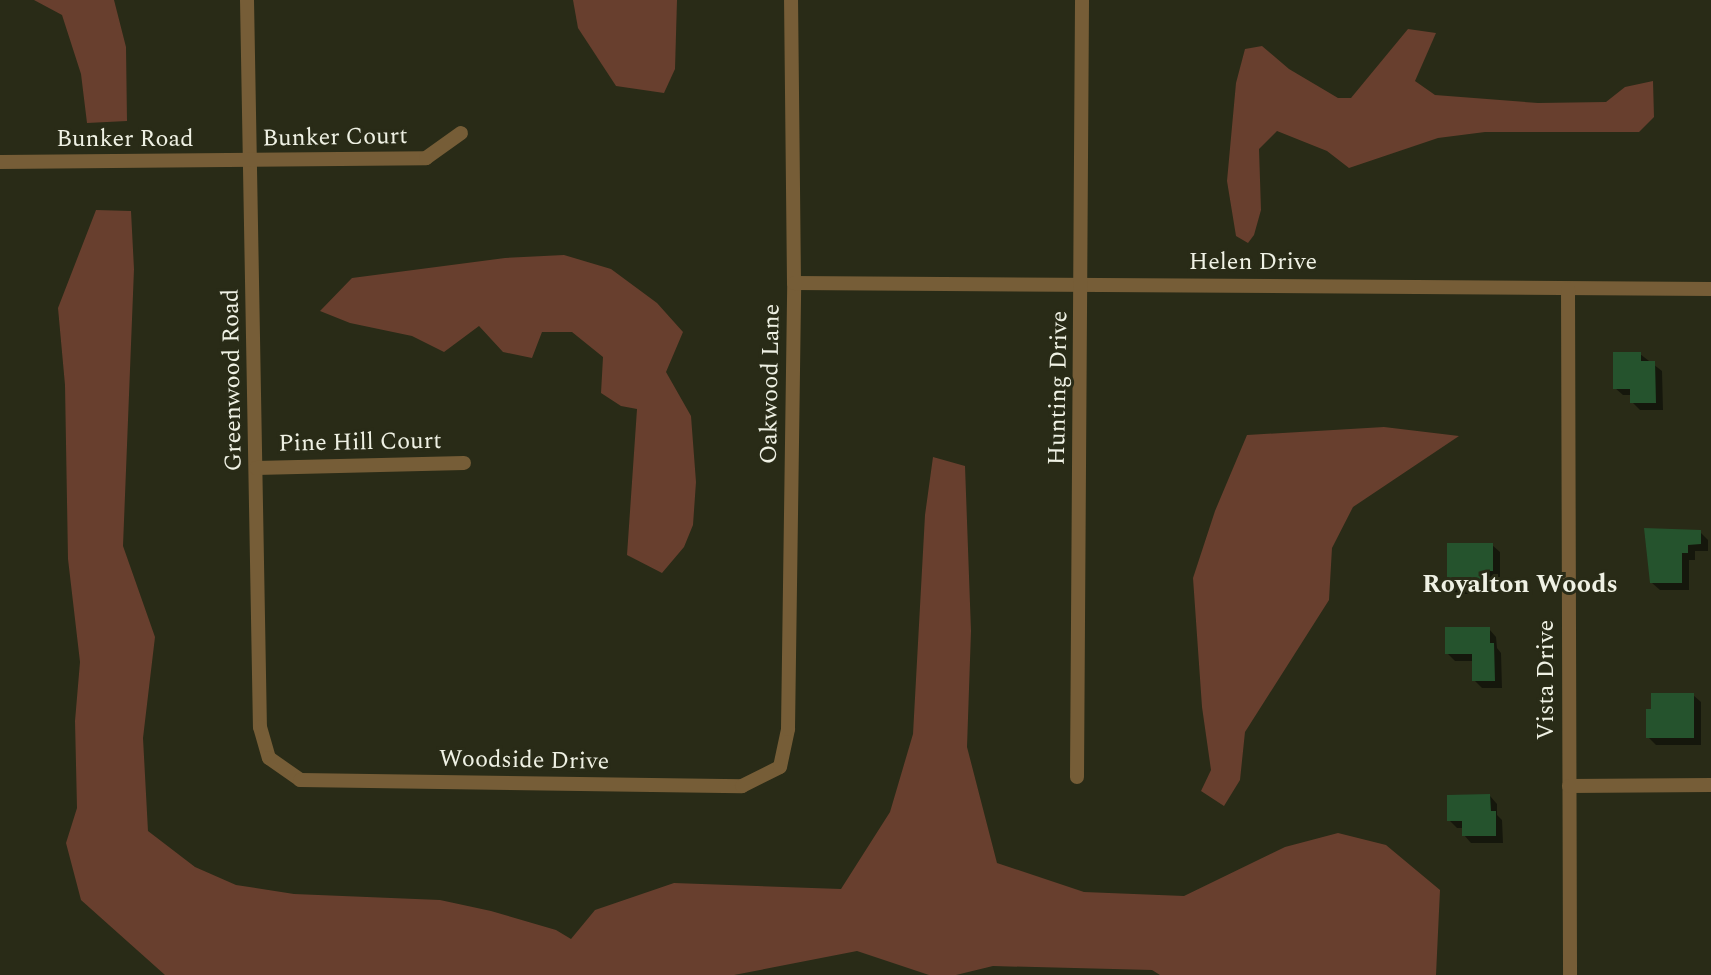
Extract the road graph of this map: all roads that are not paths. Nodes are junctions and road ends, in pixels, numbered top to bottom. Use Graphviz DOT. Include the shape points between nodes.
graph roads {
  1 [pos="247,0"];
  2 [pos="791,0"];
  3 [pos="1082,0"];
  4 [pos="461,133"];
  5 [pos="0,162"];
  6 [pos="250,162"];
  7 [pos="794,283"];
  8 [pos="1082,285"];
  9 [pos="1568,289"];
  10 [pos="1711,289"];
  11 [pos="464,463"];
  12 [pos="256,468"];
  13 [pos="269,758"];
  14 [pos="780,767"];
  15 [pos="1077,777"];
  16 [pos="1711,785"];
  17 [pos="1569,786"];
  18 [pos="1570,975"];
  1 -- 6 [label="street, Greenwood Road"];
  2 -- 7 [label="street, Oakwood Lane"];
  3 -- 8 [label="street, Hunting Drive"];
  4 -- 6 [label="street, Bunker Court" via="426,158"];
  5 -- 6 [label="street, Bunker Road"];
  6 -- 12 [label="street, Greenwood Road"];
  7 -- 8 [label="street, Helen Drive"];
  7 -- 14 [label="street, Oakwood Lane" via="788,729"];
  8 -- 9 [label="street, Helen Drive"];
  8 -- 15 [label="street, Hunting Drive"];
  9 -- 10 [label="street, Helen Drive"];
  9 -- 17 [label="street, Vista Drive"];
  11 -- 12 [label="street, Pine Hill Court"];
  12 -- 13 [label="street, Greenwood Road" via="260,727"];
  13 -- 14 [label="street, Woodside Drive" via="300,780 742,786"];
  16 -- 17 [label="street"];
  17 -- 18 [label="street, Vista Drive"];
}
